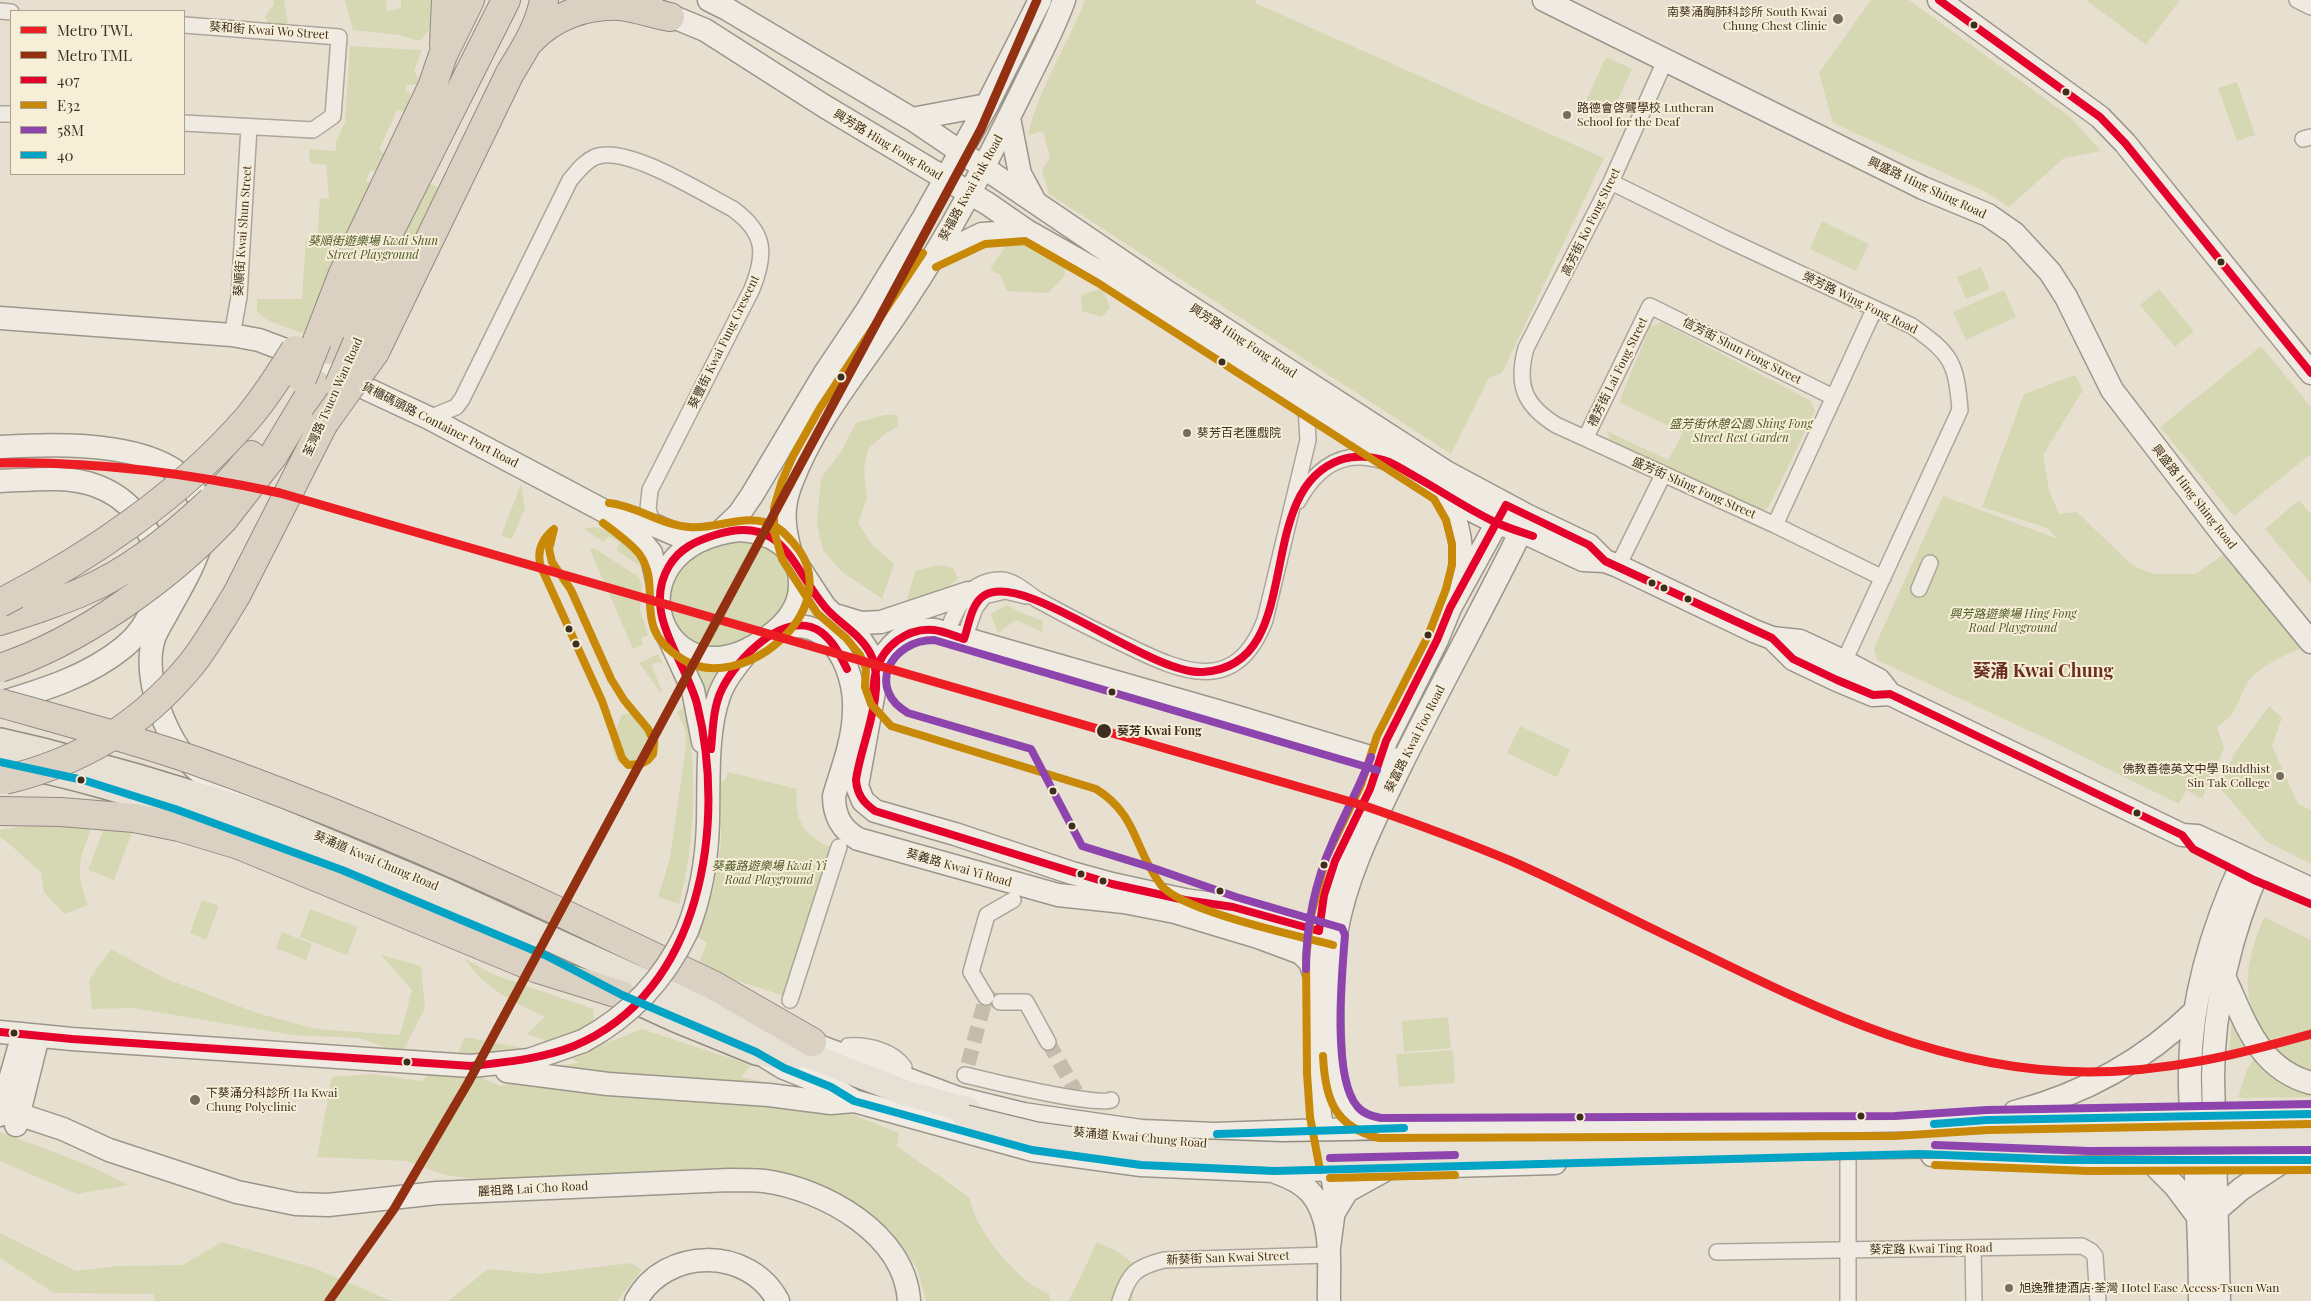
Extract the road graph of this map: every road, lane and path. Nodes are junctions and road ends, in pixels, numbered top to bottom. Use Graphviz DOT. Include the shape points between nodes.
graph roads {
  1 [pos="446,0"];
  2 [pos="470,0"];
  3 [pos="506,0"];
  4 [pos="529,0"];
  5 [pos="544,0"];
  6 [pos="635,0"];
  7 [pos="709,0"];
  8 [pos="1544,0"];
  9 [pos="1939,0"];
  10 [pos="2297,0"];
  11 [pos="1034,2"];
  12 [pos="1061,7"];
  13 [pos="2311,7"];
  14 [pos="663,9"];
  15 [pos="185,25"];
  16 [pos="527,44"];
  17 [pos="443,55"];
  18 [pos="1666,61"];
  19 [pos="987,105"];
  20 [pos="1009,118"];
  21 [pos="912,119"];
  22 [pos="185,123"];
  23 [pos="249,127"];
  24 [pos="960,153"];
  25 [pos="983,168"];
  26 [pos="945,180"];
  27 [pos="1611,182"];
  28 [pos="969,194"];
  29 [pos="1034,200"];
  30 [pos="1027,230"];
  31 [pos="932,258"];
  32 [pos="342,276"];
  33 [pos="1650,306"];
  34 [pos="1874,310"];
  35 [pos="0,318"];
  36 [pos="232,335"];
  37 [pos="330,350"];
  38 [pos="2311,373"];
  39 [pos="302,379"];
  40 [pos="1522,382"];
  41 [pos="1834,397"];
  42 [pos="1306,407"];
  43 [pos="429,418"];
  44 [pos="324,423"];
  45 [pos="1586,437"];
  46 [pos="0,447"];
  47 [pos="1406,471"];
  48 [pos="1663,475"];
  49 [pos="0,481"];
  50 [pos="1441,492"];
  51 [pos="608,513"];
  52 [pos="1502,514"];
  53 [pos="1290,516"];
  54 [pos="1524,524"];
  55 [pos="1775,525"];
  56 [pos="653,526"];
  57 [pos="713,535"];
  58 [pos="794,559"];
  59 [pos="1930,563"];
  60 [pos="1611,564"];
  61 [pos="1883,578"];
  62 [pos="659,589"];
  63 [pos="1919,589"];
  64 [pos="968,593"];
  65 [pos="1037,599"];
  66 [pos="0,603"];
  67 [pos="825,607"];
  68 [pos="1450,608"];
  69 [pos="0,620"];
  70 [pos="664,627"];
  71 [pos="773,633"];
  72 [pos="956,636"];
  73 [pos="2311,642"];
  74 [pos="750,648"];
  75 [pos="0,668"];
  76 [pos="1840,671"];
  77 [pos="876,672"];
  78 [pos="0,703"];
  79 [pos="0,741"];
  80 [pos="1410,748"];
  81 [pos="1380,760"];
  82 [pos="0,762"];
  83 [pos="708,775"];
  84 [pos="0,781"];
  85 [pos="0,812"];
  86 [pos="272,818"];
  87 [pos="839,847"];
  88 [pos="1032,859"];
  89 [pos="2249,870"];
  90 [pos="2311,889"];
  91 [pos="1019,893"];
  92 [pos="2311,904"];
  93 [pos="1327,933"];
  94 [pos="1316,979"];
  95 [pos="2225,979"];
  96 [pos="622,995"];
  97 [pos="790,1000"];
  98 [pos="2195,1011"];
  99 [pos="738,1022"];
  100 [pos="0,1032"];
  101 [pos="31,1035"];
  102 [pos="812,1042"];
  103 [pos="1048,1042"];
  104 [pos="848,1046"];
  105 [pos="756,1052"];
  106 [pos="471,1066"];
  107 [pos="904,1067"];
  108 [pos="1317,1073"];
  109 [pos="965,1075"];
  110 [pos="2311,1083"];
  111 [pos="1111,1100"];
  112 [pos="854,1101"];
  113 [pos="967,1114"];
  114 [pos="2215,1114"];
  115 [pos="2311,1114"];
  116 [pos="6,1115"];
  117 [pos="2191,1115"];
  118 [pos="1987,1120"];
  119 [pos="1380,1128"];
  120 [pos="1322,1129"];
  121 [pos="2311,1129"];
  122 [pos="1251,1133"];
  123 [pos="2311,1139"];
  124 [pos="1848,1156"];
  125 [pos="2149,1160"];
  126 [pos="2206,1160"];
  127 [pos="2286,1160"];
  128 [pos="2311,1160"];
  129 [pos="1394,1167"];
  130 [pos="1330,1168"];
  131 [pos="1274,1171"];
  132 [pos="2208,1213"];
  133 [pos="1332,1220"];
  134 [pos="1973,1249"];
  135 [pos="1848,1250"];
  136 [pos="1717,1252"];
  137 [pos="1328,1255"];
  138 [pos="636,1301"];
  139 [pos="778,1301"];
  140 [pos="909,1301"];
  141 [pos="1120,1301"];
  142 [pos="1329,1301"];
  143 [pos="1848,1301"];
  144 [pos="1974,1301"];
  145 [pos="2098,1301"];
  146 [pos="2200,1301"];
  147 [pos="2219,1301"];
  1 -- 17 [label="highway"];
  2 -- 17 [label="highway"];
  3 -- 37 [label="highway, 荃灣路 Tsuen Wan Road"];
  4 -- 44 [label="highway, 荃灣路 Tsuen Wan Road, bridge" via="357,342"];
  5 -- 16 [label="highway"];
  6 -- 14 [label="main road, 興芳路 Hing Fong Road"];
  7 -- 21 [label="main road, 興芳路 Hing Fong Road"];
  8 -- 18 [label="main road, 興盛路 Hing Shing Road"];
  9 -- 38 [label="main road" via="2100,117"];
  10 -- 13 [label="street"];
  11 -- 12 [label="main road"];
  11 -- 19 [label="main road, 葵福路 Kwai Fuk Road"];
  12 -- 20 [label="main road, 葵福路 Kwai Fuk Road"];
  14 -- 16 [label="highway" via="599,6 562,17 541,29"];
  14 -- 26 [label="main road, 興芳路 Hing Fong Road" via="705,30"];
  15 -- 23 [label="street, 葵和街 Kwai Wo Street" via="339,37 333,116 313,130"];
  16 -- 44 [label="highway, bridge" via="375,352"];
  17 -- 32 [label="highway" via="432,87"];
  18 -- 27 [label="street, 高芳街 Ko Fong Street"];
  18 -- 73 [label="main road, 興盛路 Hing Shing Road" via="1923,188 1988,215 2014,233 2050,272 2066,297 2112,390 2224,536"];
  19 -- 21 [label="main road"];
  19 -- 24 [label="main road, 葵福路 Kwai Fuk Road"];
  20 -- 25 [label="main road, 葵福路 Kwai Fuk Road"];
  20 -- 29 [label="main road" via="1020,174"];
  21 -- 24 [label="main road, 興芳路 Hing Fong Road"];
  22 -- 23 [label="street"];
  23 -- 36 [label="street, 葵順街 Kwai Shun Street" via="239,297"];
  24 -- 25 [label="main road, 興芳路 Hing Fong Road"];
  24 -- 26 [label="main road, 葵福路 Kwai Fuk Road"];
  25 -- 28 [label="main road, 葵福路 Kwai Fuk Road"];
  25 -- 29 [label="main road, 興芳路 Hing Fong Road"];
  26 -- 28 [label="main road, 興芳路 Hing Fong Road"];
  26 -- 57 [label="main road, 葵福路 Kwai Fuk Road" via="752,495 739,514"];
  27 -- 34 [label="street, 榮芳路 Wing Fong Road"];
  27 -- 40 [label="street, 高芳街 Ko Fong Street" via="1526,348 1521,366"];
  28 -- 30 [label="main road, 興芳路 Hing Fong Road"];
  28 -- 31 [label="main road, 葵福路 Kwai Fuk Road"];
  29 -- 52 [label="main road, 興芳路 Hing Fong Road" via="1163,289 1446,472"];
  30 -- 31 [label="main road" via="982,234"];
  30 -- 42 [label="main road, 興芳路 Hing Fong Road" via="1103,274"];
  31 -- 58 [label="main road, 葵福路 Kwai Fuk Road" via="829,413 802,460 784,509 784,529"];
  32 -- 39 [label="highway, bridge"];
  32 -- 66 [label="highway, bridge" via="277,379 247,419 177,488 102,542"];
  33 -- 41 [label="street, 信芳街 Shun Fong Street"];
  33 -- 45 [label="street, 禮芳街 Lai Fong Street"];
  34 -- 41 [label="street"];
  34 -- 61 [label="street, 榮芳路 Wing Fong Road" via="1912,326 1934,342 1952,362 1960,410"];
  35 -- 36 [label="main road, 貨櫃碼頭路 Container Port Road"];
  36 -- 43 [label="main road, 貨櫃碼頭路 Container Port Road" via="260,340 312,360"];
  37 -- 39 [label="highway"];
  37 -- 75 [label="highway, 荃灣路 Tsuen Wan Road, bridge" via="316,384 284,440 208,537 114,612 63,640"];
  39 -- 69 [label="highway, bridge" via="279,418 240,470 176,532 139,560 85,591"];
  40 -- 45 [label="street, 盛芳街 Shing Fong Street" via="1527,397 1539,414"];
  41 -- 55 [label="street"];
  42 -- 47 [label="main road, 興芳路 Hing Fong Road"];
  42 -- 53 [label="street" via="1308,440"];
  43 -- 51 [label="main road, 貨櫃碼頭路 Container Port Road"];
  43 -- 56 [label="street, 葵豐街 Kwai Fung Crescent" via="456,407 462,399 570,180 583,165 596,157 612,154 644,163 734,209 753,226 761,249 761,261 752,289 650,490 648,509"];
  44 -- 84 [label="highway, 荃灣路 Tsuen Wan Road, bridge" via="237,594 190,666 149,710 118,733 80,755 38,772"];
  45 -- 48 [label="street, 盛芳街 Shing Fong Street"];
  46 -- 86 [label="main road" via="79,444 110,448 160,463 178,474 194,490 202,512 203,538 155,637 151,652 152,678 159,705 183,756 208,777"];
  47 -- 50 [label="main road, 興芳路 Hing Fong Road"];
  47 -- 53 [label="street" via="1375,458 1336,461 1312,478"];
  48 -- 55 [label="street, 盛芳街 Shing Fong Street"];
  48 -- 60 [label="street"];
  49 -- 78 [label="main road" via="69,480 92,484 116,495 145,525 159,570 149,618 124,647 57,685"];
  50 -- 52 [label="main road, 興芳路 Hing Fong Road"];
  50 -- 68 [label="main road" via="1455,516 1462,543 1462,566"];
  51 -- 56 [label="main road, 貨櫃碼頭路 Container Port Road"];
  51 -- 62 [label="main road, 貨櫃碼頭路 Container Port Road" via="651,553"];
  52 -- 54 [label="main road, 興芳路 Hing Fong Road"];
  52 -- 68 [label="main road, 葵富路 Kwai Foo Road"];
  53 -- 65 [label="street" via="1268,611 1258,637 1248,653 1222,669 1204,672 1175,667"];
  54 -- 60 [label="main road, 興芳路 Hing Fong Road" via="1589,545"];
  54 -- 80 [label="main road, 葵富路 Kwai Foo Road"];
  55 -- 61 [label="street, 盛芳街 Shing Fong Street"];
  56 -- 57 [label="main road, 貨櫃碼頭路 Container Port Road" via="692,538"];
  57 -- 58 [label="main road" via="738,530 758,532 776,540"];
  57 -- 62 [label="main road" via="680,553 667,570"];
  58 -- 67 [label="main road"];
  58 -- 71 [label="main road" via="800,584 797,604"];
  59 -- 63 [label="street"];
  60 -- 76 [label="main road, 興芳路 Hing Fong Road" via="1772,638 1793,659"];
  61 -- 76 [label="street, 榮芳路 Wing Fong Road"];
  62 -- 70 [label="main road" via="658,608"];
  64 -- 65 [label="street" via="984,583 1004,580"];
  64 -- 67 [label="main road" via="871,624 851,622"];
  64 -- 72 [label="street" via="959,605"];
  65 -- 72 [label="street" via="1005,591 984,596"];
  67 -- 77 [label="main road" via="866,646"];
  68 -- 81 [label="main road, 葵富路 Kwai Foo Road"];
  70 -- 74 [label="main road" via="676,643 701,657 721,658"];
  70 -- 83 [label="main road" via="693,690"];
  71 -- 74 [label="main road"];
  71 -- 91 [label="main road, 葵義路 Kwai Yi Road" via="789,626 815,630 837,648 846,666 854,701 854,720 834,796 841,826 858,839"];
  72 -- 77 [label="main road" via="926,630 901,637 888,649"];
  72 -- 81 [label="main road"];
  74 -- 83 [label="main road" via="727,679 719,696"];
  76 -- 89 [label="main road, 興芳路 Hing Fong Road" via="1873,695 1890,694 2182,835 2193,849"];
  77 -- 88 [label="main road" via="857,778 863,801 875,811"];
  78 -- 102 [label="highway, bridge" via="192,760 446,861 713,985"];
  79 -- 86 [label="main road, 葵涌道 Kwai Chung Road" via="134,776"];
  80 -- 81 [label="main road" via="1399,757"];
  80 -- 93 [label="main road, 葵富路 Kwai Foo Road" via="1354,866"];
  81 -- 93 [label="main road, 葵富路 Kwai Foo Road" via="1370,789 1335,861 1324,895"];
  82 -- 96 [label="main road, 葵涌道 Kwai Chung Road" via="83,780 176,808 342,870 545,955"];
  83 -- 106 [label="main road, bridge" via="708,827 698,901 669,965 644,996 616,1022 583,1042 529,1060"];
  85 -- 96 [label="highway" via="70,812 134,818 179,827 239,845 538,969"];
  86 -- 99 [label="main road, 葵涌道 Kwai Chung Road" via="358,852"];
  87 -- 97 [label="street"];
  88 -- 91 [label="main road" via="1039,864 1040,880"];
  88 -- 93 [label="main road" via="1072,874 1185,900 1234,907"];
  89 -- 90 [label="main road, 興芳路 Hing Fong Road"];
  89 -- 92 [label="main road, 興芳路 Hing Fong Road"];
  89 -- 95 [label="main road"];
  89 -- 98 [label="main road" via="2208,955"];
  91 -- 94 [label="main road, 葵義路 Kwai Yi Road" via="1124,902 1175,912 1293,949 1306,957"];
  91 -- 103 [label="street" via="987,915 971,972 993,1000 1026,1002"];
  93 -- 94 [label="main road, 葵富路 Kwai Foo Road"];
  93 -- 119 [label="main road, 葵富路 Kwai Foo Road" via="1332,962 1334,1078 1341,1100 1352,1116 1364,1124"];
  94 -- 108 [label="main road, 葵富路 Kwai Foo Road"];
  95 -- 110 [label="main road" via="2255,1042 2284,1070"];
  95 -- 114 [label="main road" via="2215,1043"];
  96 -- 105 [label="main road, 葵涌道 Kwai Chung Road"];
  98 -- 117 [label="main road" via="2190,1069"];
  98 -- 118 [label="main road" via="2168,1037 2093,1083 2060,1098"];
  99 -- 102 [label="main road, 葵涌道 Kwai Chung Road"];
  99 -- 113 [label="main road, 葵涌道 Kwai Chung Road" via="789,1048"];
  100 -- 101 [label="main road"];
  101 -- 106 [label="main road"];
  101 -- 116 [label="main road"];
  102 -- 122 [label="main road, 葵涌道 Kwai Chung Road" via="933,1090 1023,1114 1141,1131"];
  104 -- 107 [label="street" via="862,1045 897,1058"];
  105 -- 112 [label="main road, 葵涌道 Kwai Chung Road" via="784,1068 831,1086"];
  105 -- 113 [label="main road, 葵涌道 Kwai Chung Road" via="786,1057 904,1101"];
  106 -- 112 [label="main road" via="608,1084 769,1095 831,1103"];
  108 -- 120 [label="main road, 葵富路 Kwai Foo Road"];
  108 -- 122 [label="main road" via="1315,1090 1302,1112 1284,1127"];
  109 -- 111 [label="street" via="1013,1087 1107,1102"];
  112 -- 131 [label="main road, 葵涌道 Kwai Chung Road" via="1032,1150 1141,1165"];
  113 -- 121 [label="main road, 葵涌道 Kwai Chung Road" via="1087,1135 1212,1144 1929,1138"];
  113 -- 123 [label="main road, 葵涌道 Kwai Chung Road, bridge" via="1036,1135 1138,1149 1282,1155"];
  114 -- 115 [label="main road, 葵涌道 Kwai Chung Road"];
  114 -- 117 [label="main road, 葵涌道 Kwai Chung Road"];
  114 -- 126 [label="main road"];
  116 -- 140 [label="main road, 麗祖路 Lai Cho Road" via="64,1129 109,1150 237,1192 296,1204 328,1205 437,1193 764,1181 829,1202 880,1238 904,1272"];
  117 -- 118 [label="main road, 葵涌道 Kwai Chung Road"];
  117 -- 126 [label="main road"];
  118 -- 119 [label="main road, 葵涌道 Kwai Chung Road" via="1895,1126"];
  119 -- 120 [label="main road, 葵涌道 Kwai Chung Road"];
  120 -- 122 [label="main road, 葵涌道 Kwai Chung Road"];
  120 -- 130 [label="main road, 葵富路 Kwai Foo Road"];
  124 -- 125 [label="main road, 葵涌道 Kwai Chung Road" via="1920,1154 1993,1159"];
  124 -- 129 [label="main road, 葵涌道 Kwai Chung Road"];
  124 -- 135 [label="street"];
  125 -- 126 [label="main road, 葵涌道 Kwai Chung Road"];
  125 -- 132 [label="main road"];
  126 -- 127 [label="main road, 葵涌道 Kwai Chung Road"];
  126 -- 132 [label="main road"];
  127 -- 128 [label="main road, 葵涌道 Kwai Chung Road"];
  127 -- 132 [label="main road"];
  129 -- 130 [label="main road, 葵涌道 Kwai Chung Road"];
  129 -- 133 [label="main road" via="1347,1191"];
  130 -- 131 [label="main road, 葵涌道 Kwai Chung Road"];
  130 -- 133 [label="main road, 葵富路 Kwai Foo Road" via="1335,1202"];
  131 -- 137 [label="main road" via="1311,1193 1326,1222"];
  132 -- 146 [label="main road"];
  132 -- 147 [label="main road"];
  133 -- 137 [label="main road, 葵富路 Kwai Foo Road"];
  134 -- 135 [label="street, 葵定路 Kwai Ting Road"];
  134 -- 144 [label="street"];
  134 -- 145 [label="street, 葵定路 Kwai Ting Road" via="2087,1247 2095,1256"];
  135 -- 136 [label="street, 葵定路 Kwai Ting Road"];
  135 -- 143 [label="street"];
  137 -- 141 [label="street, 新葵街 San Kwai Street" via="1164,1260 1144,1265 1133,1274"];
  137 -- 142 [label="main road"];
  138 -- 139 [label="main road" via="649,1283 664,1271 703,1259 734,1264 752,1273 766,1284"];
}
